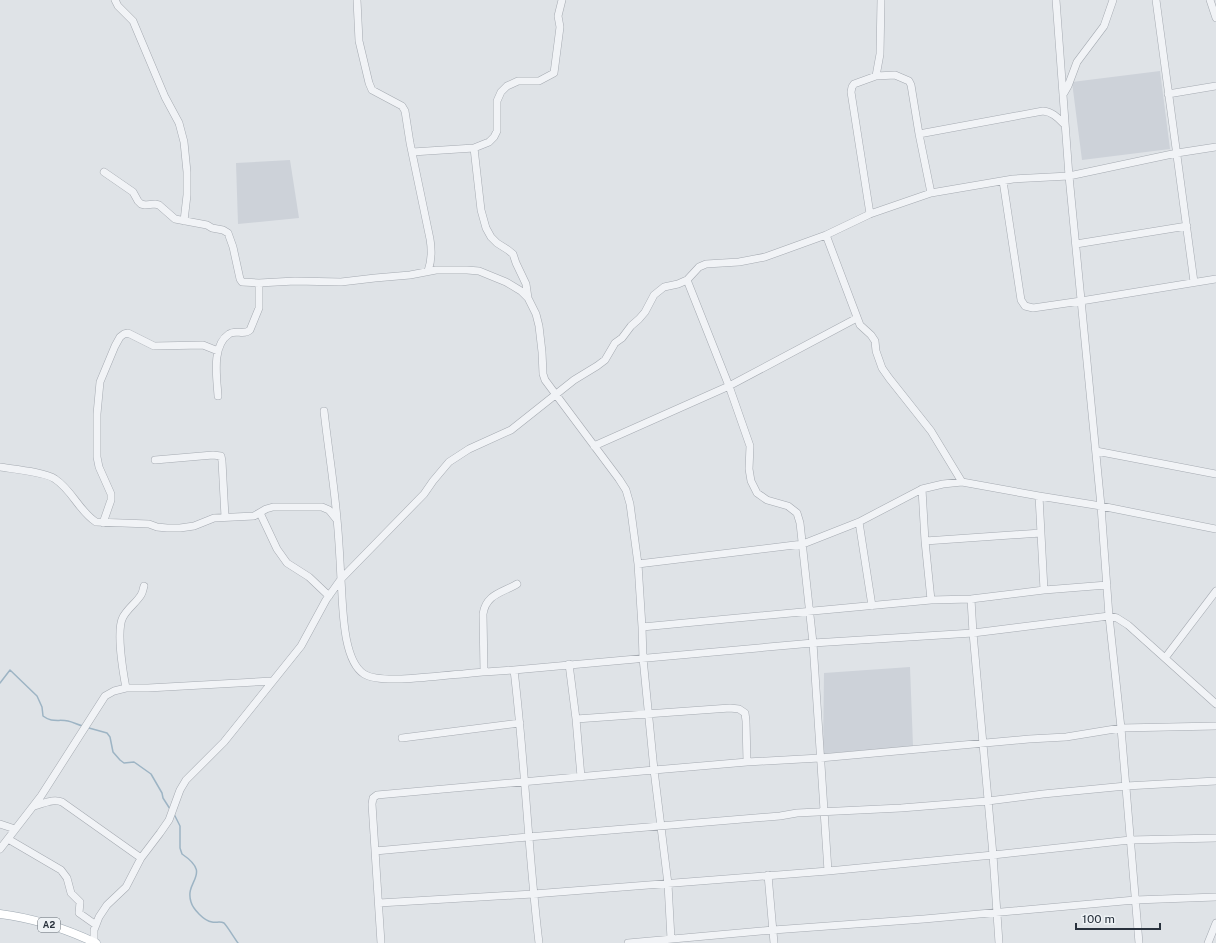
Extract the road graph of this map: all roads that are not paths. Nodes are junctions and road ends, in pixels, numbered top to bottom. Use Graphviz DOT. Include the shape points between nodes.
graph roads {
  1 [pos="115,0"];
  2 [pos="357,0"];
  3 [pos="562,0"];
  4 [pos="881,0"];
  5 [pos="1056,0"];
  6 [pos="1114,0"];
  7 [pos="1156,0"];
  8 [pos="1210,0"];
  9 [pos="1216,18"];
  10 [pos="876,76"];
  11 [pos="1216,86"];
  12 [pos="1064,93"];
  13 [pos="1168,94"];
  14 [pos="1065,125"];
  15 [pos="920,134"];
  16 [pos="1216,147"];
  17 [pos="474,148"];
  18 [pos="412,152"];
  19 [pos="1176,153"];
  20 [pos="104,172"];
  21 [pos="1069,176"];
  22 [pos="1002,181"];
  23 [pos="931,193"];
  24 [pos="870,214"];
  25 [pos="184,221"];
  26 [pos="1187,226"];
  27 [pos="826,235"];
  28 [pos="1076,244"];
  29 [pos="428,271"];
  30 [pos="1216,279"];
  31 [pos="687,280"];
  32 [pos="1194,282"];
  33 [pos="259,283"];
  34 [pos="528,298"];
  35 [pos="1081,301"];
  36 [pos="857,318"];
  37 [pos="218,351"];
  38 [pos="729,386"];
  39 [pos="555,394"];
  40 [pos="218,396"];
  41 [pos="324,411"];
  42 [pos="594,446"];
  43 [pos="1096,451"];
  44 [pos="155,460"];
  45 [pos="0,467"];
  46 [pos="1216,474"];
  47 [pos="962,482"];
  48 [pos="922,489"];
  49 [pos="1039,496"];
  50 [pos="1101,506"];
  51 [pos="260,513"];
  52 [pos="225,517"];
  53 [pos="337,520"];
  54 [pos="859,522"];
  55 [pos="103,523"];
  56 [pos="1216,529"];
  57 [pos="1041,533"];
  58 [pos="925,541"];
  59 [pos="803,544"];
  60 [pos="638,564"];
  61 [pos="341,579"];
  62 [pos="517,584"];
  63 [pos="1107,585"];
  64 [pos="144,586"];
  65 [pos="1044,590"];
  66 [pos="1216,591"];
  67 [pos="329,596"];
  68 [pos="971,599"];
  69 [pos="930,600"];
  70 [pos="872,606"];
  71 [pos="810,611"];
  72 [pos="1109,616"];
  73 [pos="642,627"];
  74 [pos="973,633"];
  75 [pos="813,643"];
  76 [pos="642,658"];
  77 [pos="1165,658"];
  78 [pos="569,664"];
  79 [pos="514,670"];
  80 [pos="484,672"];
  81 [pos="272,682"];
  82 [pos="126,688"];
  83 [pos="1216,704"];
  84 [pos="649,714"];
  85 [pos="576,719"];
  86 [pos="520,724"];
  87 [pos="1216,726"];
  88 [pos="1121,728"];
  89 [pos="402,738"];
  90 [pos="983,743"];
  91 [pos="820,758"];
  92 [pos="746,762"];
  93 [pos="654,770"];
  94 [pos="581,776"];
  95 [pos="525,781"];
  96 [pos="1216,781"];
  97 [pos="1126,786"];
  98 [pos="988,801"];
  99 [pos="34,806"];
  100 [pos="825,812"];
  101 [pos="0,824"];
  102 [pos="660,827"];
  103 [pos="15,829"];
  104 [pos="528,837"];
  105 [pos="1216,838"];
  106 [pos="8,839"];
  107 [pos="1130,840"];
  108 [pos="0,849"];
  109 [pos="375,851"];
  110 [pos="993,855"];
  111 [pos="141,858"];
  112 [pos="828,870"];
  113 [pos="768,875"];
  114 [pos="668,884"];
  115 [pos="533,894"];
  116 [pos="1216,896"];
  117 [pos="1136,900"];
  118 [pos="378,903"];
  119 [pos="997,912"];
  120 [pos="0,914"];
  121 [pos="96,924"];
  122 [pos="1216,924"];
  123 [pos="773,930"];
  124 [pos="671,939"];
  125 [pos="80,940"];
  126 [pos="95,943"];
  127 [pos="381,943"];
  128 [pos="539,943"];
  129 [pos="628,943"];
  130 [pos="774,943"];
  131 [pos="999,943"];
  132 [pos="1140,943"];
  133 [pos="1208,943"];
  1 -- 25 [label="street" via="133,21 165,97 179,123 187,172"];
  2 -- 18 [label="street" via="359,41 369,83 372,90 402,106"];
  3 -- 17 [label="street" via="558,16 560,27 554,73 538,81 518,81 507,86 497,101 497,131 494,137"];
  4 -- 10 [label="street" via="880,54"];
  5 -- 12 [label="street"];
  6 -- 12 [label="street" via="1104,26 1077,62"];
  7 -- 13 [label="street"];
  8 -- 9 [label="street"];
  10 -- 15 [label="street" via="895,75 909,81"];
  10 -- 24 [label="street" via="854,84 851,92"];
  11 -- 13 [label="street"];
  12 -- 14 [label="street"];
  13 -- 19 [label="street"];
  14 -- 15 [label="street" via="1057,116 1043,111"];
  14 -- 21 [label="street"];
  15 -- 23 [label="street"];
  16 -- 19 [label="street"];
  17 -- 18 [label="street"];
  17 -- 34 [label="street" via="481,210 486,228 497,243 513,254 526,284"];
  18 -- 29 [label="street" via="430,239 432,255"];
  19 -- 21 [label="street"];
  19 -- 26 [label="street"];
  20 -- 25 [label="street" via="133,192 141,204 159,205 175,218"];
  21 -- 22 [label="street"];
  21 -- 28 [label="street"];
  22 -- 23 [label="street"];
  22 -- 35 [label="street" via="1021,300 1025,306 1033,308"];
  23 -- 24 [label="street"];
  24 -- 27 [label="street"];
  25 -- 33 [label="street" via="207,225 228,233 240,279 242,282"];
  26 -- 28 [label="street"];
  26 -- 32 [label="street"];
  27 -- 31 [label="street" via="758,259 706,264 699,267"];
  27 -- 36 [label="street"];
  28 -- 35 [label="street"];
  29 -- 33 [label="street" via="341,282"];
  29 -- 34 [label="street" via="479,271 506,282"];
  30 -- 32 [label="street"];
  31 -- 38 [label="street"];
  31 -- 39 [label="street" via="664,287 654,295 645,312 615,343 605,360"];
  32 -- 35 [label="street"];
  33 -- 37 [label="street" via="258,308 250,330 228,335"];
  34 -- 39 [label="street" via="539,326 543,374"];
  35 -- 43 [label="street"];
  36 -- 38 [label="street"];
  36 -- 47 [label="street" via="875,341 882,368 930,431"];
  37 -- 40 [label="street"];
  37 -- 55 [label="street" via="203,345 154,346 128,333 120,337 100,382 97,404 97,458 111,494"];
  38 -- 42 [label="street"];
  38 -- 59 [label="street" via="750,446 751,481 757,493 766,500 788,506 797,513"];
  39 -- 42 [label="street"];
  39 -- 61 [label="street" via="511,430 469,449 449,462 424,494"];
  41 -- 53 [label="street"];
  42 -- 60 [label="street" via="626,490"];
  43 -- 46 [label="street"];
  43 -- 50 [label="street"];
  44 -- 52 [label="street" via="221,456"];
  45 -- 55 [label="street" via="54,478 89,517"];
  47 -- 48 [label="street"];
  47 -- 49 [label="street"];
  48 -- 54 [label="street"];
  48 -- 58 [label="street"];
  49 -- 50 [label="street"];
  49 -- 57 [label="street"];
  50 -- 56 [label="street"];
  50 -- 63 [label="street"];
  51 -- 52 [label="street" via="254,516"];
  51 -- 53 [label="street" via="273,507 322,508 329,510"];
  51 -- 67 [label="street" via="287,563 309,577"];
  52 -- 55 [label="street" via="180,528"];
  53 -- 61 [label="street"];
  54 -- 59 [label="street"];
  54 -- 70 [label="street"];
  57 -- 58 [label="street"];
  57 -- 65 [label="street"];
  58 -- 69 [label="street"];
  59 -- 60 [label="street"];
  59 -- 71 [label="street"];
  60 -- 73 [label="street"];
  61 -- 67 [label="street"];
  61 -- 80 [label="street" via="343,619 351,656 356,666 365,674 378,679 394,680"];
  62 -- 80 [label="street" via="491,597 484,607"];
  63 -- 65 [label="street"];
  63 -- 72 [label="street"];
  64 -- 82 [label="street" via="142,594 122,618 120,627"];
  65 -- 68 [label="street"];
  66 -- 77 [label="street"];
  67 -- 81 [label="street" via="301,646"];
  68 -- 69 [label="street"];
  68 -- 74 [label="street"];
  69 -- 70 [label="street"];
  70 -- 71 [label="street"];
  71 -- 73 [label="street"];
  71 -- 75 [label="street"];
  72 -- 74 [label="street"];
  72 -- 77 [label="street" via="1128,625"];
  72 -- 88 [label="street"];
  73 -- 76 [label="street"];
  74 -- 75 [label="street"];
  74 -- 90 [label="street"];
  75 -- 76 [label="street"];
  75 -- 91 [label="street"];
  76 -- 78 [label="street"];
  76 -- 84 [label="street"];
  77 -- 83 [label="street"];
  78 -- 79 [label="street"];
  78 -- 85 [label="street"];
  79 -- 80 [label="street"];
  79 -- 86 [label="street"];
  81 -- 82 [label="street"];
  81 -- 111 [label="street" via="224,742 186,780 169,820"];
  82 -- 99 [label="street" via="105,696"];
  84 -- 85 [label="street"];
  84 -- 92 [label="street" via="739,709 745,713"];
  84 -- 93 [label="street"];
  85 -- 94 [label="street"];
  86 -- 89 [label="street"];
  86 -- 95 [label="street"];
  87 -- 88 [label="street"];
  88 -- 90 [label="street" via="1066,737"];
  88 -- 97 [label="street"];
  90 -- 91 [label="street"];
  90 -- 98 [label="street"];
  91 -- 92 [label="street"];
  91 -- 100 [label="street"];
  92 -- 93 [label="street"];
  93 -- 94 [label="street"];
  93 -- 102 [label="street"];
  94 -- 95 [label="street"];
  95 -- 104 [label="street"];
  95 -- 109 [label="street" via="374,796 372,804"];
  96 -- 97 [label="street"];
  97 -- 98 [label="street"];
  97 -- 107 [label="street"];
  98 -- 100 [label="street"];
  98 -- 110 [label="street"];
  99 -- 103 [label="street"];
  99 -- 111 [label="street" via="58,800"];
  100 -- 102 [label="street"];
  100 -- 112 [label="street"];
  101 -- 103 [label="street"];
  102 -- 104 [label="street"];
  102 -- 114 [label="street"];
  103 -- 106 [label="street"];
  104 -- 109 [label="street"];
  104 -- 115 [label="street"];
  105 -- 107 [label="street"];
  106 -- 108 [label="street"];
  106 -- 121 [label="street" via="61,870 67,878 71,893 80,903 79,913"];
  107 -- 110 [label="street"];
  107 -- 117 [label="street"];
  109 -- 118 [label="street"];
  110 -- 112 [label="street"];
  110 -- 119 [label="street"];
  111 -- 121 [label="street" via="126,887 103,910"];
  112 -- 113 [label="street"];
  113 -- 114 [label="street"];
  113 -- 123 [label="street"];
  114 -- 115 [label="street"];
  114 -- 124 [label="street"];
  115 -- 118 [label="street"];
  115 -- 128 [label="street"];
  116 -- 117 [label="street"];
  117 -- 119 [label="street"];
  117 -- 132 [label="street"];
  118 -- 127 [label="street"];
  119 -- 123 [label="street"];
  119 -- 131 [label="street"];
  120 -- 125 [label="main road, A2" via="48,924"];
  121 -- 126 [label="street" via="93,934"];
  122 -- 133 [label="street"];
  123 -- 124 [label="street"];
  123 -- 130 [label="street"];
  124 -- 129 [label="street"];
  125 -- 126 [label="main road, A2"];
}
